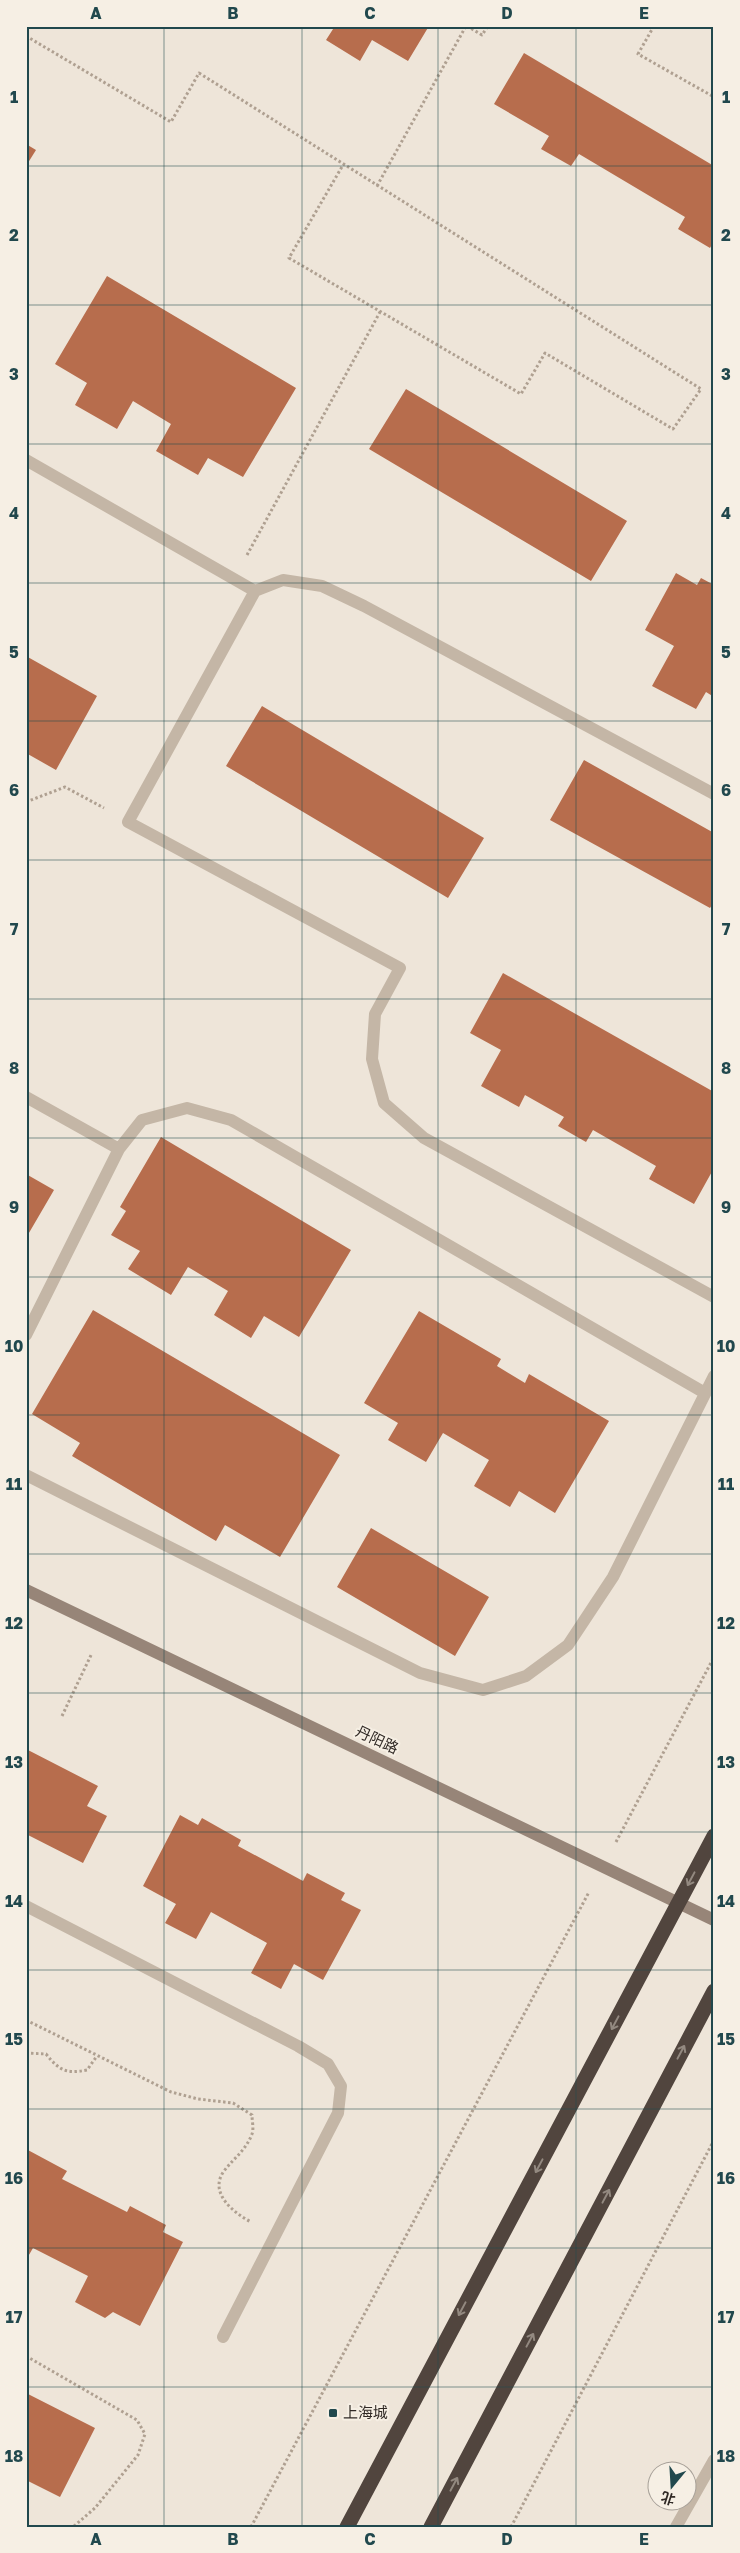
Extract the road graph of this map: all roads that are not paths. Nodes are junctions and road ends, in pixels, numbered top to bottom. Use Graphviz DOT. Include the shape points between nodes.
graph roads {
  1 [pos="26,460"];
  2 [pos="255,591"];
  3 [pos="714,794"];
  4 [pos="26,1097"];
  5 [pos="119,1149"];
  6 [pos="714,1297"];
  7 [pos="26,1335"];
  8 [pos="714,1376"];
  9 [pos="705,1393"];
  10 [pos="26,1475"];
  11 [pos="26,1590"];
  12 [pos="714,1836"];
  13 [pos="679,1902"];
  14 [pos="26,1906"];
  15 [pos="714,1920"];
  16 [pos="714,1991"];
  17 [pos="223,2337"];
  18 [pos="714,2460"];
  19 [pos="347,2527"];
  20 [pos="432,2527"];
  21 [pos="676,2527"];
  1 -- 2 [label="lane"];
  2 -- 3 [label="lane" via="283,580 322,586"];
  2 -- 6 [label="lane" via="128,822 400,968 375,1014 372,1058 384,1103 424,1138"];
  4 -- 5 [label="lane"];
  5 -- 7 [label="lane"];
  5 -- 9 [label="lane" via="142,1120 187,1108 231,1120"];
  8 -- 9 [label="lane"];
  9 -- 10 [label="lane" via="613,1577 568,1645 526,1676 483,1690 420,1673"];
  11 -- 13 [label="street, 丹阳路"];
  12 -- 13 [label="highway, one-way"];
  13 -- 15 [label="street, 丹阳路"];
  13 -- 19 [label="highway, one-way"];
  14 -- 17 [label="lane" via="328,2064 341,2086 338,2113"];
  20 -- 16 [label="highway, one-way"];
  18 -- 21 [label="lane"];
}
